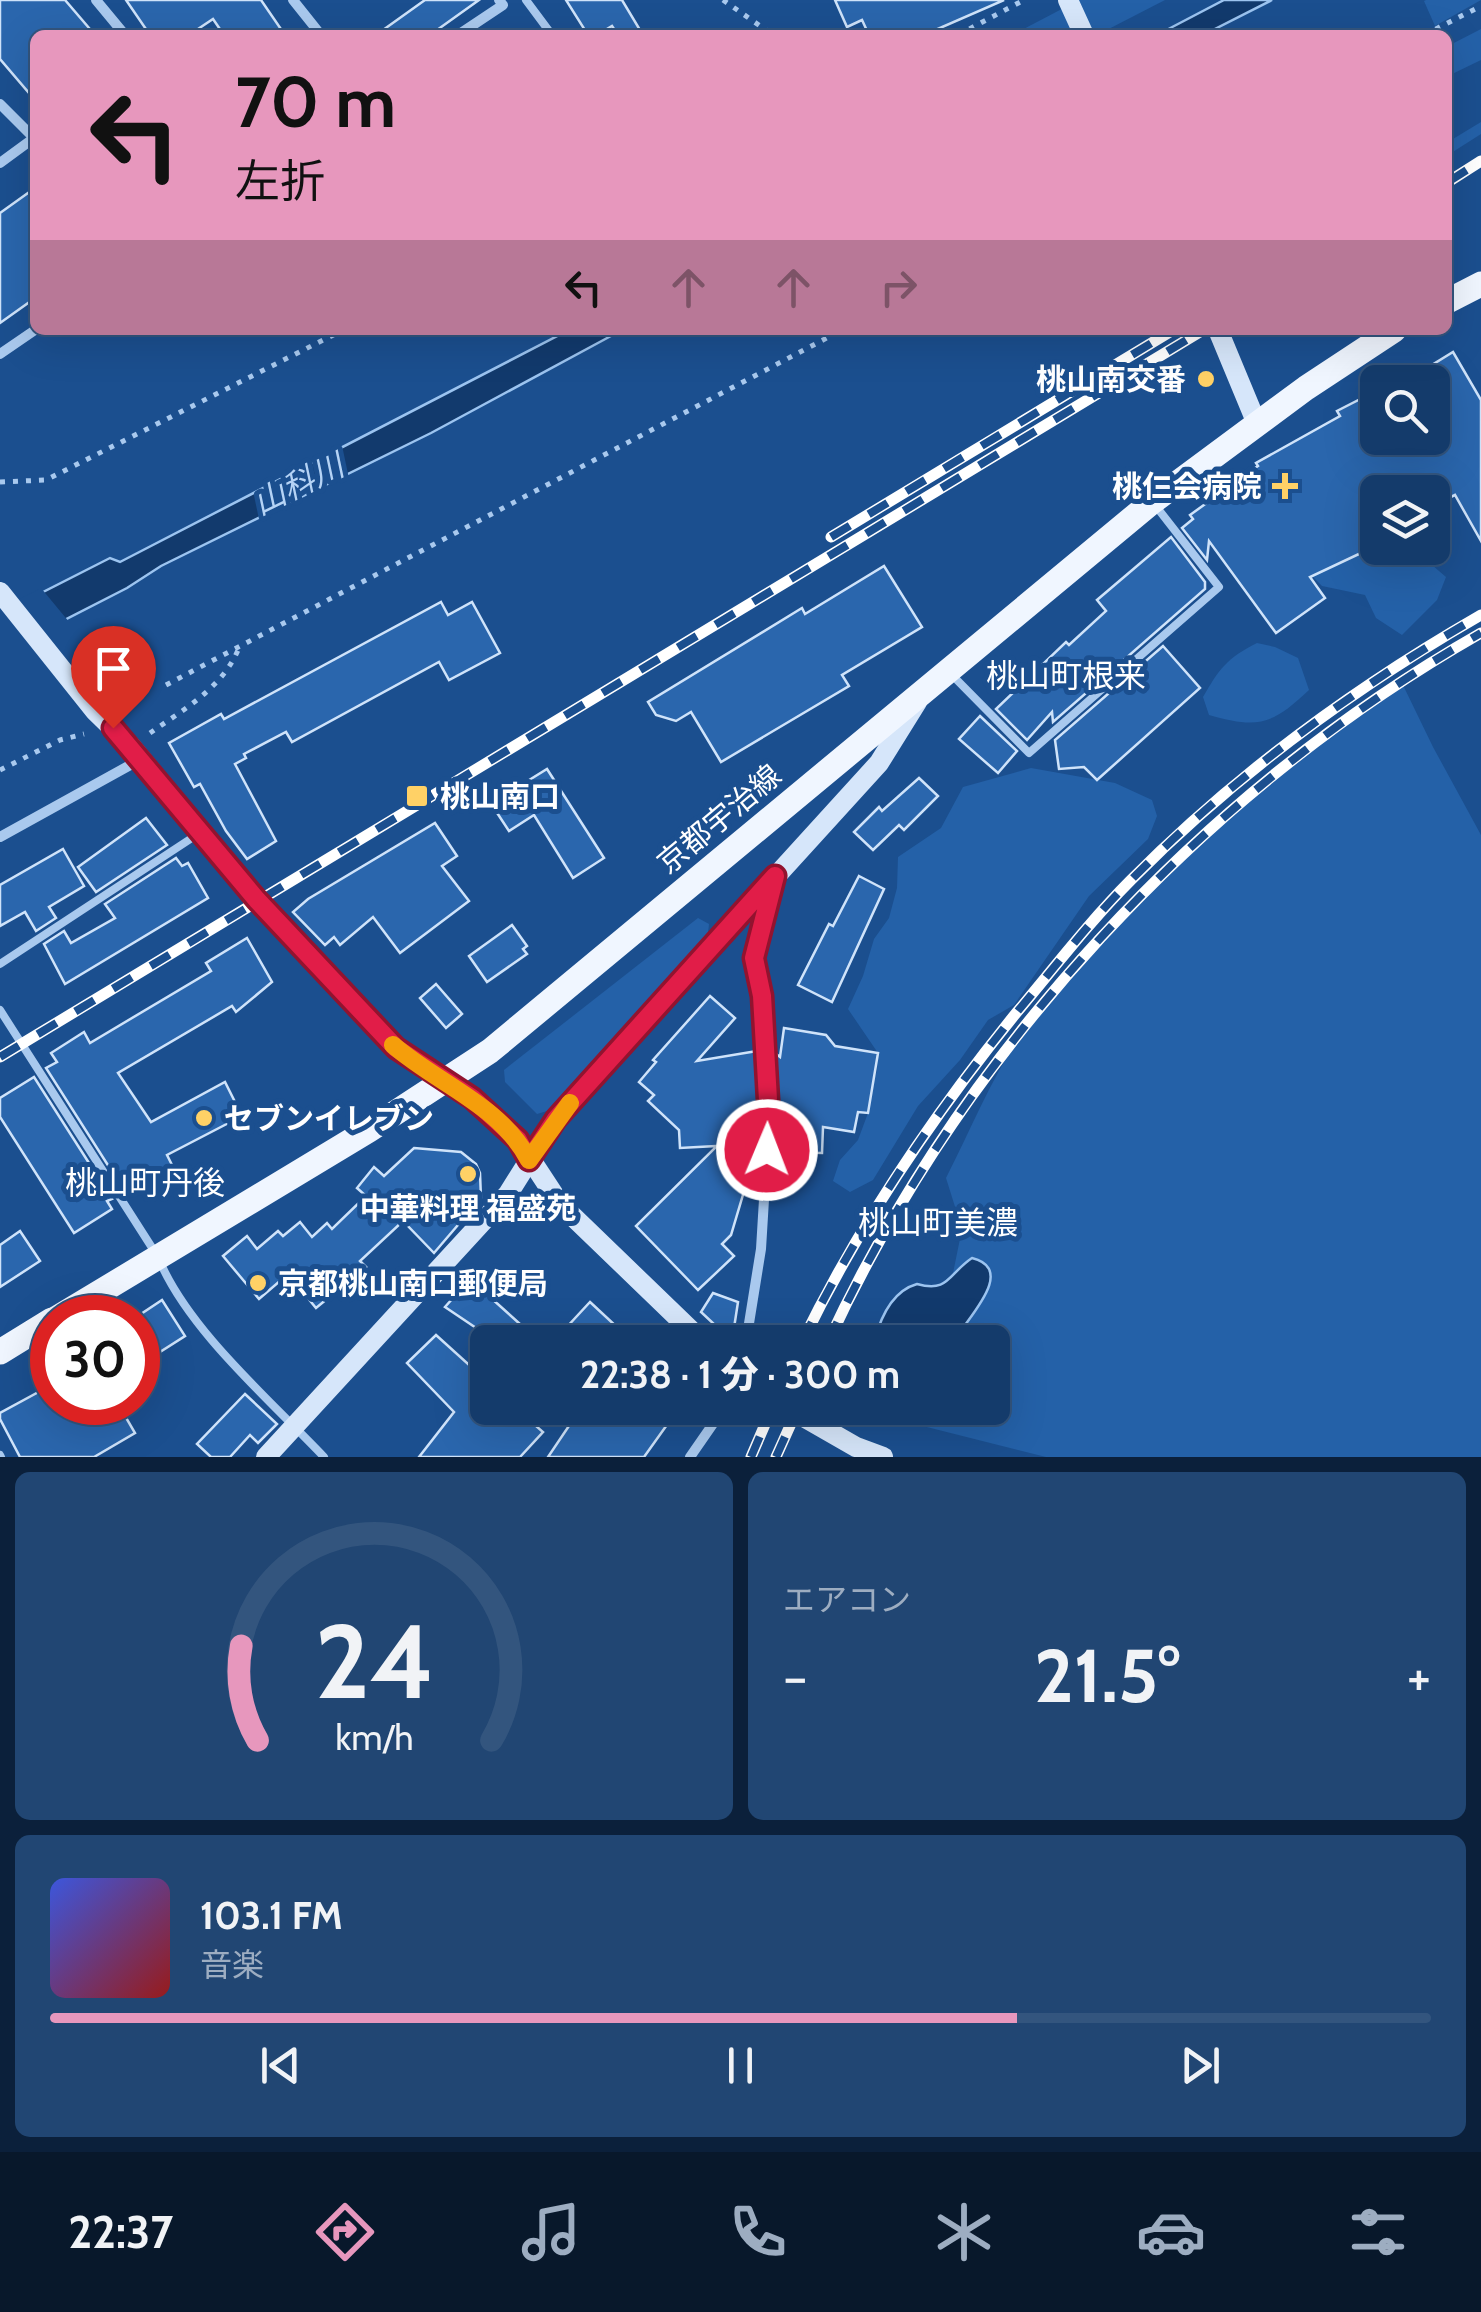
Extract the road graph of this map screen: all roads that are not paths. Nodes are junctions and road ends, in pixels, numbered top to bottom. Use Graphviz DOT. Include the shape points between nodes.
graph roads {
  1 [pos="96,0"];
  2 [pos="293,0"];
  3 [pos="524,0"];
  4 [pos="1068,0"];
  5 [pos="501,2"];
  6 [pos="120,30"];
  7 [pos="317,30"];
  8 [pos="465,30"];
  9 [pos="548,30"];
  10 [pos="1082,30"];
  11 [pos="0,104"];
  12 [pos="30,134"];
  13 [pos="30,141"];
  14 [pos="0,163"];
  15 [pos="1481,284"];
  16 [pos="1452,299"];
  17 [pos="30,333"];
  18 [pos="1220,335"];
  19 [pos="1387,335"];
  20 [pos="0,354"];
  21 [pos="1257,424"];
  22 [pos="1152,502"];
  23 [pos="0,592"];
  24 [pos="947,670"];
  25 [pos="924,692"];
  26 [pos="136,752"];
  27 [pos="202,832"];
  28 [pos="0,837"];
  29 [pos="775,876"];
  30 [pos="0,964"];
  31 [pos="0,1010"];
  32 [pos="446,1081"];
  33 [pos="529,1160"];
  34 [pos="158,1257"];
  35 [pos="95,1295"];
  36 [pos="685,1325"];
  37 [pos="749,1325"];
  38 [pos="30,1334"];
  39 [pos="0,1352"];
  40 [pos="294,1425"];
  41 [pos="712,1425"];
  42 [pos="818,1425"];
  43 [pos="266,1457"];
  44 [pos="324,1457"];
  45 [pos="690,1457"];
  46 [pos="882,1457"];
  1 -- 6 [label="street"];
  2 -- 7 [label="street"];
  3 -- 5 [label="lane"];
  3 -- 9 [label="lane"];
  4 -- 10 [label="street"];
  5 -- 8 [label="street"];
  11 -- 12 [label="street"];
  13 -- 14 [label="street"];
  15 -- 16 [label="main road"];
  17 -- 20 [label="street"];
  18 -- 21 [label="street"];
  19 -- 21 [label="main road, 京都宇治線"];
  21 -- 22 [label="main road, 京都宇治線"];
  22 -- 24 [label="main road, 京都宇治線"];
  22 -- 24 [label="lane" via="1219,586 1029,753"];
  23 -- 26 [label="street"];
  24 -- 25 [label="main road, 京都宇治線"];
  25 -- 29 [label="street" via="879,763"];
  25 -- 32 [label="main road, 京都宇治線"];
  26 -- 27 [label="street"];
  26 -- 28 [label="street"];
  27 -- 30 [label="lane"];
  27 -- 32 [label="street" via="396,1048"];
  29 -- 33 [label="street" via="556,1119"];
  29 -- 37 [label="street" via="754,958 769,1117"];
  31 -- 34 [label="lane"];
  32 -- 33 [label="street" via="518,1140"];
  32 -- 34 [label="main road, 京都宇治線"];
  33 -- 36 [label="street" via="560,1204"];
  33 -- 40 [label="street" via="508,1194"];
  34 -- 35 [label="main road, 京都宇治線"];
  34 -- 40 [label="lane" via="197,1320"];
  38 -- 39 [label="main road, 京都宇治線"];
  40 -- 43 [label="street"];
  40 -- 44 [label="lane"];
  41 -- 45 [label="street"];
  42 -- 46 [label="street"];
}
